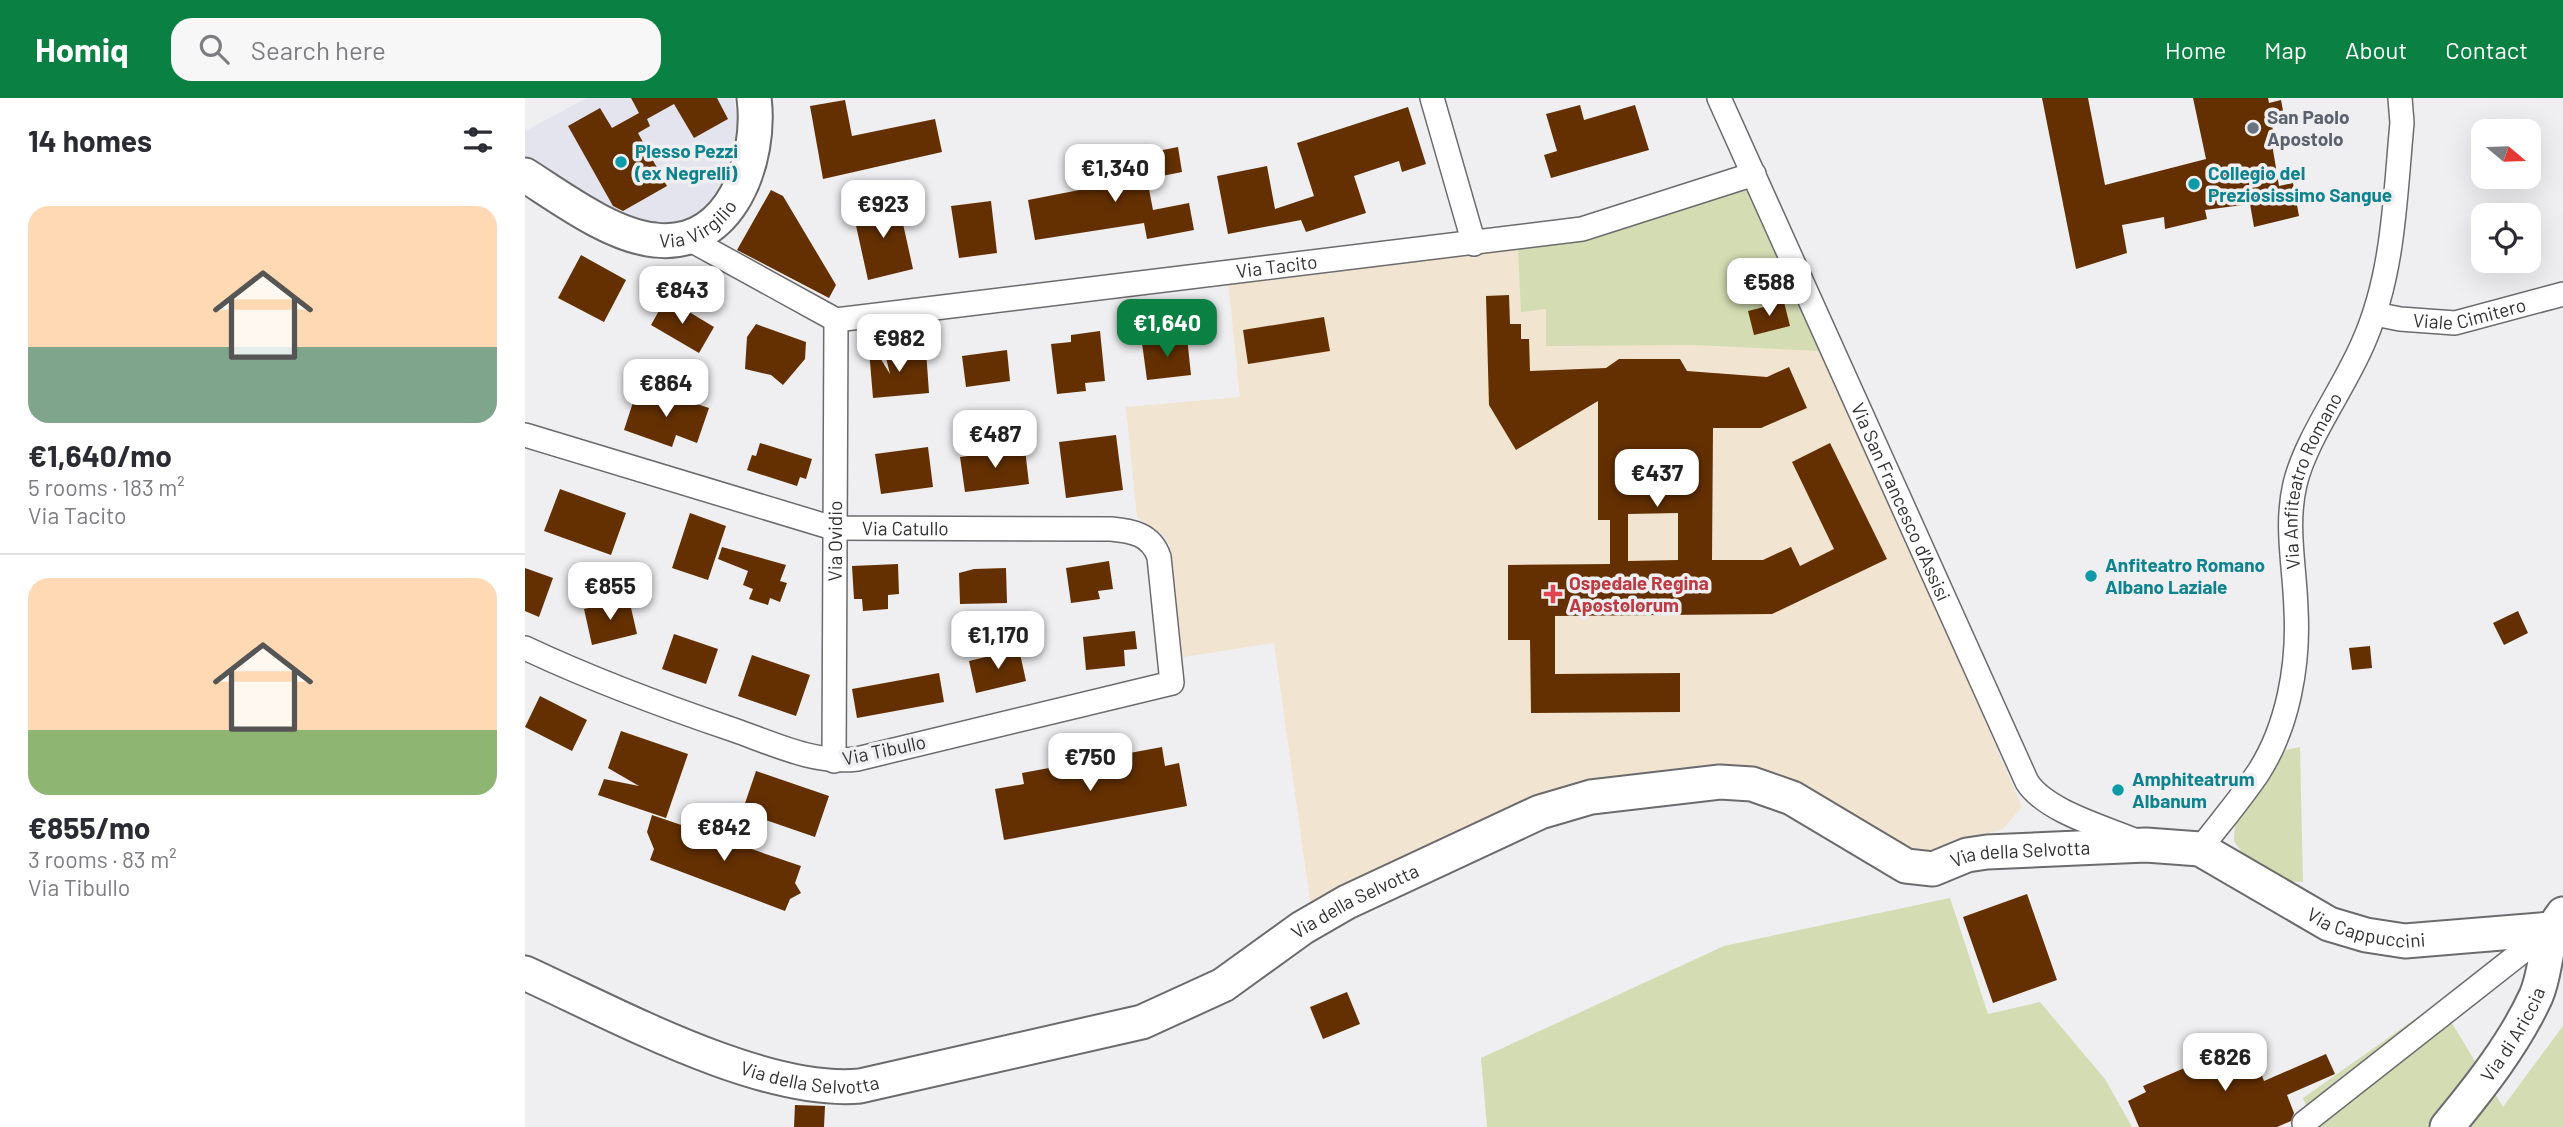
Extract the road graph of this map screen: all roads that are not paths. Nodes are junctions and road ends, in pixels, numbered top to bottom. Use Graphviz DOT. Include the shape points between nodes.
graph roads {
  1 [pos="754,98"];
  2 [pos="1431,98"];
  3 [pos="1719,98"];
  4 [pos="2400,98"];
  5 [pos="1753,174"];
  6 [pos="525,175"];
  7 [pos="687,238"];
  8 [pos="1474,244"];
  9 [pos="2563,294"];
  10 [pos="2375,314"];
  11 [pos="837,320"];
  12 [pos="525,435"];
  13 [pos="833,528"];
  14 [pos="525,649"];
  15 [pos="1172,683"];
  16 [pos="834,761"];
  17 [pos="2146,845"];
  18 [pos="2200,849"];
  19 [pos="2557,922"];
  20 [pos="525,973"];
  21 [pos="2304,1123"];
  22 [pos="2447,1127"];
  1 -- 7 [label="street, Via Virgilio" via="755,136 743,182 717,220"];
  2 -- 8 [label="street"];
  3 -- 5 [label="street, Via San Francesco d'Assisi"];
  4 -- 10 [label="street, Via Anfiteatro Romano" via="2393,217"];
  5 -- 8 [label="street, Via Tacito" via="1582,229"];
  5 -- 17 [label="street, Via San Francesco d'Assisi" via="2027,782 2053,805"];
  6 -- 7 [label="street, Via Virgilio" via="586,213 643,238"];
  7 -- 11 [label="street"];
  8 -- 11 [label="street, Via Tacito"];
  9 -- 10 [label="street, Viale Cimitero" via="2455,323"];
  10 -- 18 [label="street, Via Anfiteatro Romano" via="2295,483 2290,539 2296,635 2283,715 2259,772"];
  11 -- 13 [label="street, Via Ovidio"];
  12 -- 13 [label="street, Via Catullo"];
  13 -- 15 [label="street, Via Catullo" via="1111,528 1137,533 1153,544 1159,557"];
  13 -- 16 [label="street, Via Ovidio"];
  14 -- 16 [label="street, Via Tibullo" via="690,715"];
  15 -- 16 [label="street, Via Tibullo"];
  17 -- 18 [label="street, Via della Selvotta"];
  17 -- 20 [label="street, Via della Selvotta" via="1978,853 1923,870 1896,862 1766,786 1720,782 1591,797 1540,812 1347,902 1223,985 1142,1022 845,1088 787,1080 711,1056"];
  18 -- 19 [label="street, Via Cappuccini" via="2329,924 2366,935 2405,941"];
  19 -- 21 [label="street"];
  19 -- 22 [label="street, Via di Ariccia" via="2537,995 2489,1076"];
}
